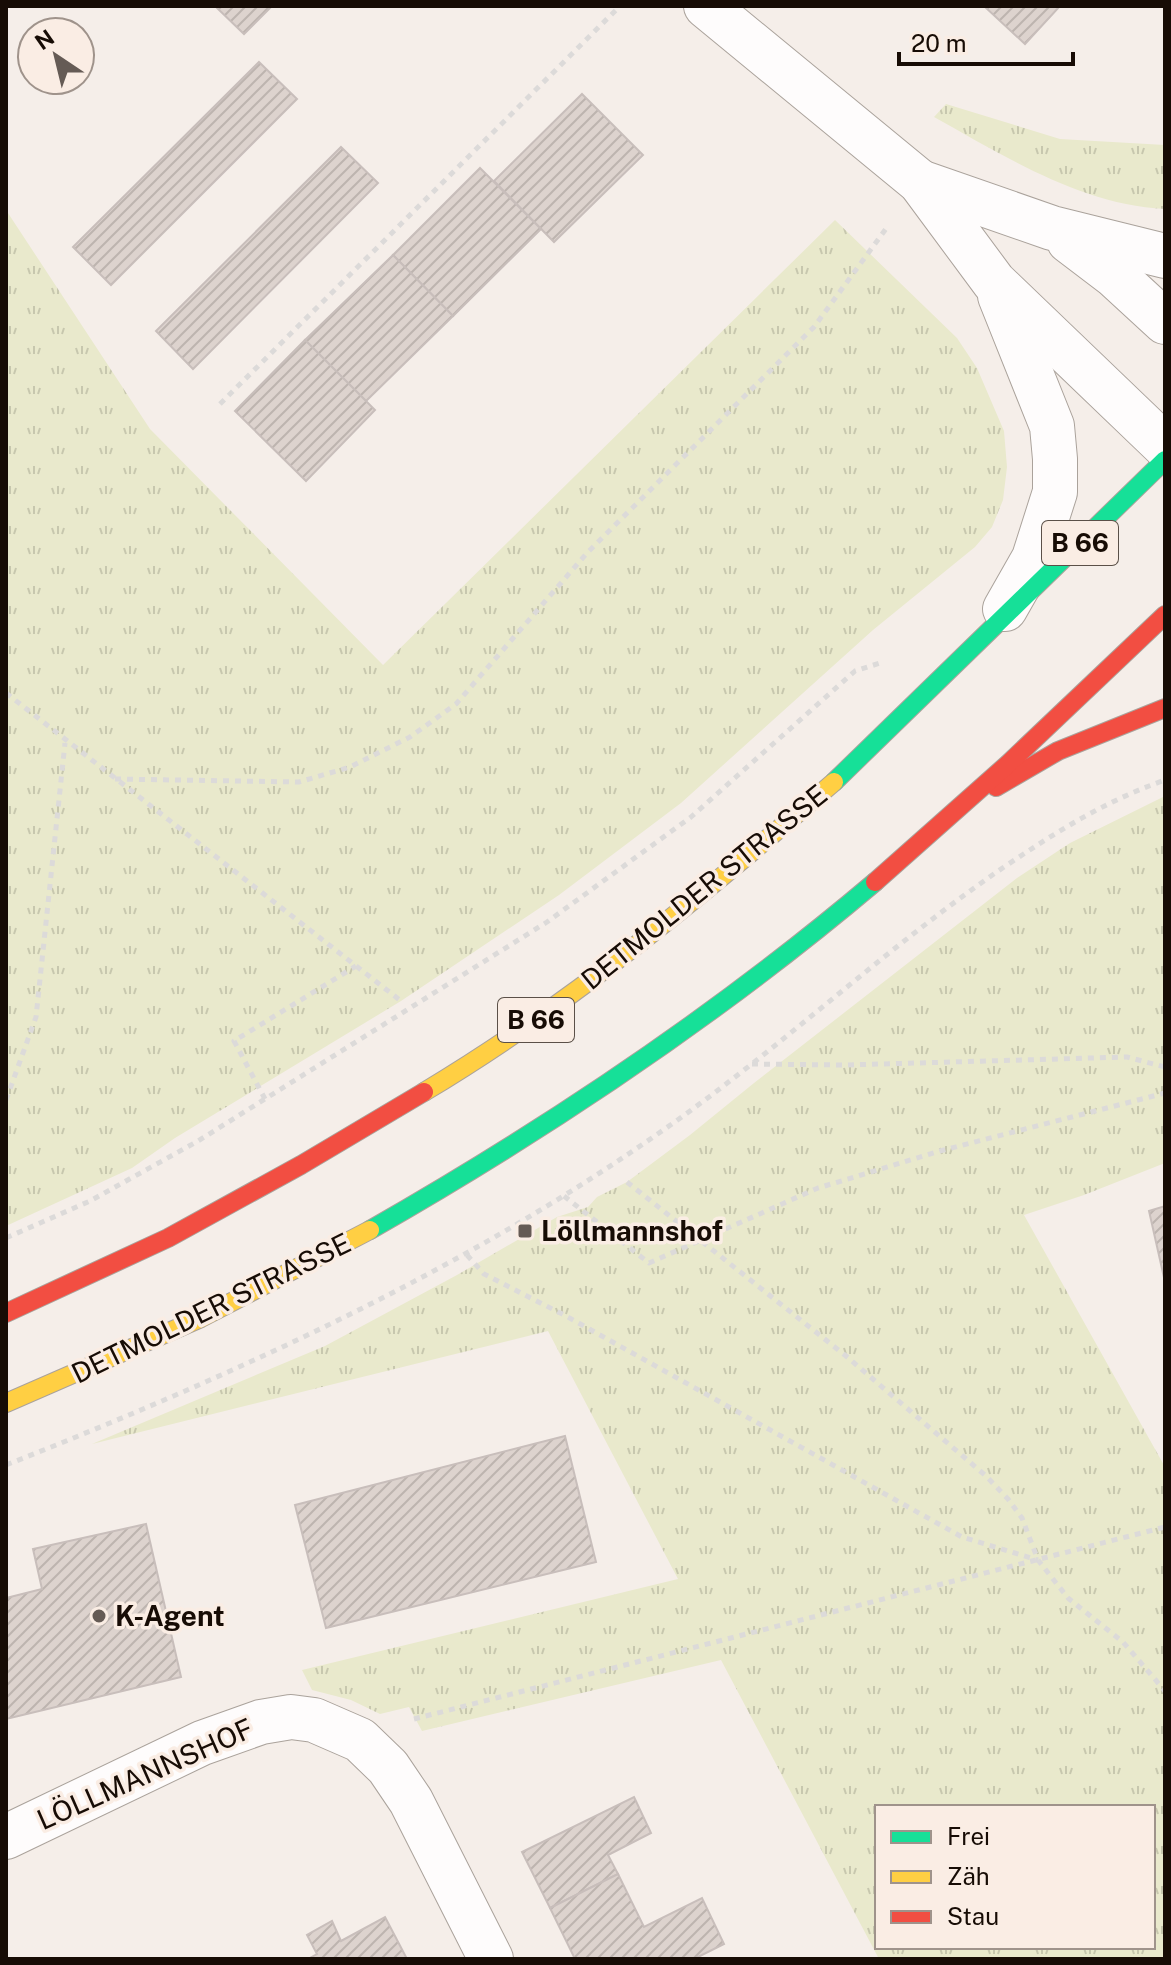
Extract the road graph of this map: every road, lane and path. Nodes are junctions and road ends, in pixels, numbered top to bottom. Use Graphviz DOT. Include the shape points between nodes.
graph roads {
  1 [pos="620,6"];
  2 [pos="706,6"];
  3 [pos="920,182"];
  4 [pos="1052,228"];
  5 [pos="1165,256"];
  6 [pos="994,282"];
  7 [pos="1165,322"];
  8 [pos="220,404"];
  9 [pos="1165,446"];
  10 [pos="1165,460"];
  11 [pos="1165,615"];
  12 [pos="996,626"];
  13 [pos="855,671"];
  14 [pos="6,693"];
  15 [pos="1165,708"];
  16 [pos="65,742"];
  17 [pos="115,779"];
  18 [pos="963,807"];
  19 [pos="356,966"];
  20 [pos="401,1001"];
  21 [pos="752,1064"];
  22 [pos="1165,1067"];
  23 [pos="1165,1093"];
  24 [pos="265,1099"];
  25 [pos="6,1100"];
  26 [pos="627,1182"];
  27 [pos="564,1196"];
  28 [pos="6,1238"];
  29 [pos="702,1241"];
  30 [pos="467,1255"];
  31 [pos="6,1313"];
  32 [pos="6,1403"];
  33 [pos="1165,1527"];
  34 [pos="1038,1560"];
  35 [pos="1165,1691"];
  36 [pos="360,1740"];
  37 [pos="6,1837"];
  38 [pos="491,1959"];
  1 -- 8 [label="path"];
  2 -- 3 [label="street"];
  3 -- 4 [label="street"];
  3 -- 6 [label="street"];
  3 -- 17 [label="path" via="814,327 587,553 456,704 410,737 350,767 299,782"];
  4 -- 5 [label="street"];
  4 -- 7 [label="street"];
  6 -- 9 [label="street"];
  6 -- 12 [label="street" via="1052,426 1055,459 1055,492 1034,558"];
  10 -- 12 [label="main road, DETMOLDER STRASSE / B 66"];
  11 -- 18 [label="main road, DETMOLDER STRASSE"];
  12 -- 31 [label="main road, DETMOLDER STRASSE / B 66" via="860,759 718,882 536,1020 301,1165 168,1238"];
  13 -- 24 [label="path" via="691,817 547,922"];
  14 -- 16 [label="path"];
  15 -- 18 [label="main road" via="1058,751"];
  16 -- 17 [label="path"];
  16 -- 25 [label="path" via="36,1017"];
  17 -- 19 [label="path"];
  18 -- 32 [label="main road, DETMOLDER STRASSE" via="735,994 496,1155 265,1288"];
  19 -- 20 [label="path"];
  19 -- 24 [label="path" via="234,1041"];
  21 -- 22 [label="path" via="1127,1057"];
  23 -- 29 [label="path" via="818,1188"];
  24 -- 28 [label="path" via="90,1201"];
  26 -- 29 [label="path"];
  27 -- 29 [label="path" via="649,1263"];
  29 -- 34 [label="path" via="986,1476 1022,1518"];
  30 -- 34 [label="path" via="484,1274 962,1537"];
  33 -- 34 [label="path"];
  34 -- 35 [label="path" via="1068,1598 1123,1642"];
  34 -- 36 [label="path" via="428,1714"];
  36 -- 37 [label="street, LÖLLMANNSHOF" via="314,1720 261,1722 202,1743"];
  36 -- 38 [label="street, LÖLLMANNSHOF" via="388,1767 411,1801"];
}
